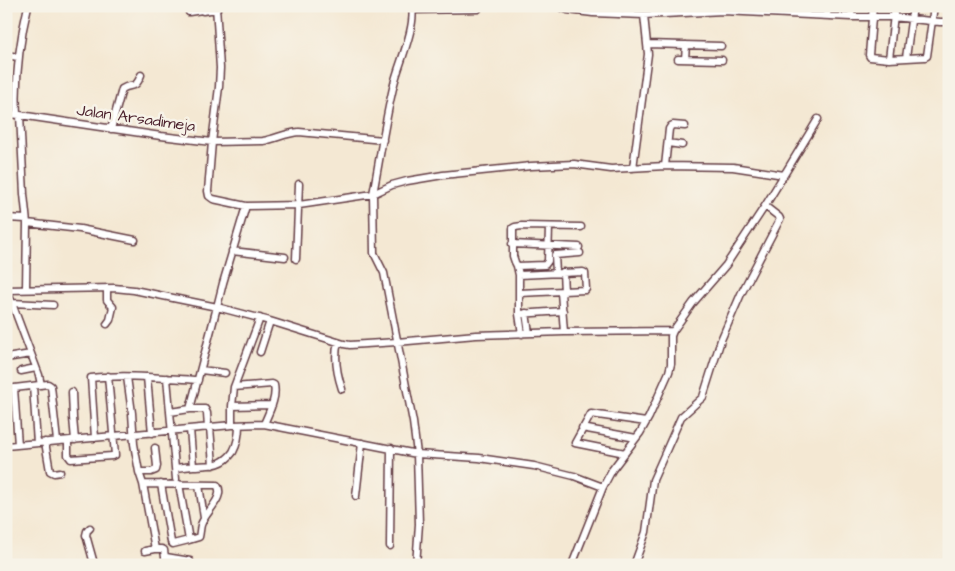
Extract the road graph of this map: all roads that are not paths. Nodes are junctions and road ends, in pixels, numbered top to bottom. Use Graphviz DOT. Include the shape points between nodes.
graph roads {
  1 [pos="28,6"];
  2 [pos="558,6"];
  3 [pos="807,6"];
  4 [pos="828,6"];
  5 [pos="852,6"];
  6 [pos="873,6"];
  7 [pos="895,6"];
  8 [pos="913,6"];
  9 [pos="934,6"];
  10 [pos="202,8"];
  11 [pos="216,8"];
  12 [pos="412,8"];
  13 [pos="478,9"];
  14 [pos="189,12"];
  15 [pos="644,15"];
  16 [pos="806,15"];
  17 [pos="827,16"];
  18 [pos="851,17"];
  19 [pos="872,17"];
  20 [pos="893,17"];
  21 [pos="911,19"];
  22 [pos="932,21"];
  23 [pos="949,22"];
  24 [pos="647,44"];
  25 [pos="686,45"];
  26 [pos="721,46"];
  27 [pos="6,56"];
  28 [pos="18,57"];
  29 [pos="906,58"];
  30 [pos="889,59"];
  31 [pos="722,60"];
  32 [pos="141,75"];
  33 [pos="6,114"];
  34 [pos="18,115"];
  35 [pos="818,120"];
  36 [pos="685,126"];
  37 [pos="111,129"];
  38 [pos="383,140"];
  39 [pos="212,142"];
  40 [pos="668,143"];
  41 [pos="682,144"];
  42 [pos="665,166"];
  43 [pos="633,168"];
  44 [pos="784,175"];
  45 [pos="299,184"];
  46 [pos="373,194"];
  47 [pos="299,205"];
  48 [pos="246,206"];
  49 [pos="765,206"];
  50 [pos="6,218"];
  51 [pos="26,221"];
  52 [pos="549,227"];
  53 [pos="581,227"];
  54 [pos="136,240"];
  55 [pos="512,244"];
  56 [pos="548,246"];
  57 [pos="232,251"];
  58 [pos="285,257"];
  59 [pos="296,259"];
  60 [pos="517,266"];
  61 [pos="560,273"];
  62 [pos="519,275"];
  63 [pos="107,288"];
  64 [pos="26,289"];
  65 [pos="7,290"];
  66 [pos="563,292"];
  67 [pos="519,293"];
  68 [pos="12,303"];
  69 [pos="53,305"];
  70 [pos="217,307"];
  71 [pos="563,311"];
  72 [pos="522,314"];
  73 [pos="260,318"];
  74 [pos="270,321"];
  75 [pos="107,324"];
  76 [pos="673,331"];
  77 [pos="564,332"];
  78 [pos="525,334"];
  79 [pos="338,342"];
  80 [pos="397,342"];
  81 [pos="260,352"];
  82 [pos="31,354"];
  83 [pos="6,358"];
  84 [pos="36,368"];
  85 [pos="201,370"];
  86 [pos="22,371"];
  87 [pos="225,372"];
  88 [pos="108,376"];
  89 [pos="128,376"];
  90 [pos="147,377"];
  91 [pos="167,378"];
  92 [pos="198,380"];
  93 [pos="41,385"];
  94 [pos="33,386"];
  95 [pos="234,387"];
  96 [pos="14,388"];
  97 [pos="6,389"];
  98 [pos="342,389"];
  99 [pos="72,392"];
  100 [pos="232,406"];
  101 [pos="272,406"];
  102 [pos="190,409"];
  103 [pos="170,412"];
  104 [pos="646,422"];
  105 [pos="264,424"];
  106 [pos="235,425"];
  107 [pos="209,427"];
  108 [pos="582,428"];
  109 [pos="190,429"];
  110 [pos="171,431"];
  111 [pos="152,433"];
  112 [pos="133,435"];
  113 [pos="114,436"];
  114 [pos="95,438"];
  115 [pos="636,438"];
  116 [pos="68,440"];
  117 [pos="76,440"];
  118 [pos="57,441"];
  119 [pos="45,442"];
  120 [pos="37,443"];
  121 [pos="362,443"];
  122 [pos="18,445"];
  123 [pos="6,446"];
  124 [pos="155,448"];
  125 [pos="392,448"];
  126 [pos="624,453"];
  127 [pos="417,454"];
  128 [pos="213,465"];
  129 [pos="193,466"];
  130 [pos="175,468"];
  131 [pos="60,472"];
  132 [pos="139,472"];
  133 [pos="178,482"];
  134 [pos="143,484"];
  135 [pos="161,484"];
  136 [pos="199,485"];
  137 [pos="603,487"];
  138 [pos="356,496"];
  139 [pos="204,518"];
  140 [pos="90,528"];
  141 [pos="189,540"];
  142 [pos="390,546"];
  143 [pos="155,549"];
  144 [pos="145,551"];
  145 [pos="166,561"];
  146 [pos="190,562"];
  147 [pos="87,565"];
  148 [pos="416,565"];
  149 [pos="572,565"];
  150 [pos="634,565"];
  1 -- 28 [label="street"];
  2 -- 15 [label="street" via="593,13"];
  3 -- 16 [label="street"];
  4 -- 17 [label="street"];
  5 -- 18 [label="street"];
  6 -- 19 [label="street"];
  7 -- 20 [label="street"];
  8 -- 21 [label="street"];
  9 -- 22 [label="street"];
  10 -- 11 [label="street"];
  10 -- 14 [label="street"];
  11 -- 39 [label="street" via="219,78"];
  12 -- 13 [label="street"];
  12 -- 38 [label="street" via="408,39"];
  15 -- 16 [label="street" via="723,11"];
  15 -- 24 [label="street"];
  16 -- 17 [label="street"];
  17 -- 18 [label="street"];
  18 -- 19 [label="street"];
  19 -- 20 [label="street"];
  19 -- 30 [label="street" via="869,55"];
  20 -- 21 [label="street"];
  20 -- 30 [label="street"];
  21 -- 22 [label="street"];
  21 -- 29 [label="street"];
  22 -- 23 [label="street"];
  22 -- 29 [label="street" via="927,56"];
  24 -- 25 [label="street"];
  24 -- 43 [label="street"];
  25 -- 26 [label="street"];
  25 -- 31 [label="street" via="682,59"];
  27 -- 28 [label="street"];
  28 -- 34 [label="street"];
  29 -- 30 [label="street"];
  32 -- 37 [label="street" via="135,85 122,89"];
  33 -- 34 [label="street, Jalan Arsadimeja"];
  34 -- 37 [label="street, Jalan Arsadimeja"];
  34 -- 51 [label="street"];
  35 -- 44 [label="street"];
  36 -- 40 [label="street" via="671,126"];
  37 -- 39 [label="street, Jalan Arsadimeja"];
  38 -- 39 [label="street" via="299,132 263,141"];
  38 -- 46 [label="street"];
  39 -- 48 [label="street, Jalan Arsadimeja" via="209,196"];
  40 -- 41 [label="street"];
  40 -- 42 [label="street"];
  42 -- 43 [label="street"];
  42 -- 44 [label="street" via="733,167"];
  43 -- 46 [label="street" via="574,164 483,170 392,185"];
  44 -- 49 [label="street"];
  45 -- 47 [label="street"];
  46 -- 47 [label="street"];
  46 -- 80 [label="street" via="374,253 384,273"];
  47 -- 48 [label="street"];
  47 -- 59 [label="street"];
  48 -- 57 [label="street"];
  49 -- 76 [label="street" via="726,265"];
  49 -- 150 [label="street" via="780,219 727,325 703,397 681,417 661,462 652,486 646,532"];
  50 -- 51 [label="street"];
  51 -- 54 [label="street"];
  51 -- 64 [label="street"];
  52 -- 53 [label="street"];
  52 -- 55 [label="street" via="514,228"];
  52 -- 56 [label="street"];
  55 -- 56 [label="street"];
  55 -- 60 [label="street"];
  56 -- 60 [label="street" via="546,264"];
  56 -- 61 [label="street" via="580,250 554,255"];
  57 -- 58 [label="street"];
  57 -- 70 [label="street"];
  60 -- 62 [label="street"];
  61 -- 62 [label="street"];
  61 -- 66 [label="street"];
  61 -- 66 [label="street" via="585,273 585,290"];
  62 -- 67 [label="street"];
  63 -- 64 [label="street"];
  63 -- 70 [label="street" via="134,290"];
  63 -- 75 [label="street" via="107,300 112,307"];
  64 -- 65 [label="street"];
  65 -- 68 [label="street"];
  66 -- 67 [label="street"];
  66 -- 71 [label="street"];
  67 -- 72 [label="street"];
  68 -- 69 [label="street"];
  68 -- 82 [label="street"];
  70 -- 73 [label="street"];
  70 -- 85 [label="street"];
  71 -- 72 [label="street"];
  71 -- 77 [label="street"];
  72 -- 78 [label="street"];
  73 -- 74 [label="street"];
  73 -- 95 [label="street"];
  74 -- 79 [label="street"];
  74 -- 81 [label="street"];
  76 -- 77 [label="street"];
  76 -- 104 [label="street" via="669,372"];
  77 -- 78 [label="street"];
  78 -- 80 [label="street"];
  79 -- 80 [label="street" via="354,345"];
  79 -- 98 [label="street" via="337,367"];
  80 -- 127 [label="street"];
  82 -- 83 [label="street"];
  82 -- 84 [label="street"];
  84 -- 86 [label="street"];
  84 -- 93 [label="street"];
  85 -- 87 [label="street"];
  85 -- 92 [label="street"];
  88 -- 89 [label="street"];
  88 -- 113 [label="street"];
  88 -- 114 [label="street" via="90,379"];
  89 -- 90 [label="street"];
  89 -- 112 [label="street"];
  90 -- 91 [label="street"];
  90 -- 111 [label="street"];
  91 -- 92 [label="street"];
  91 -- 103 [label="street"];
  92 -- 102 [label="street"];
  93 -- 94 [label="street"];
  93 -- 118 [label="street" via="51,387"];
  94 -- 96 [label="street"];
  94 -- 120 [label="street"];
  95 -- 100 [label="street"];
  95 -- 101 [label="street" via="272,384 275,390"];
  96 -- 97 [label="street"];
  96 -- 122 [label="street"];
  99 -- 117 [label="street"];
  100 -- 101 [label="street"];
  100 -- 106 [label="street"];
  101 -- 105 [label="street"];
  102 -- 103 [label="street"];
  102 -- 107 [label="street" via="205,409"];
  103 -- 110 [label="street"];
  104 -- 108 [label="street" via="591,414"];
  104 -- 115 [label="street"];
  105 -- 106 [label="street"];
  105 -- 121 [label="street"];
  106 -- 107 [label="street"];
  106 -- 128 [label="street" via="239,439 235,448 228,458"];
  107 -- 109 [label="street"];
  107 -- 128 [label="street"];
  108 -- 115 [label="street"];
  108 -- 126 [label="street" via="575,444"];
  109 -- 110 [label="street"];
  109 -- 129 [label="street"];
  110 -- 111 [label="street"];
  110 -- 130 [label="street"];
  111 -- 112 [label="street"];
  112 -- 113 [label="street"];
  112 -- 132 [label="street"];
  113 -- 114 [label="street"];
  113 -- 116 [label="street" via="115,453 112,456 71,459"];
  114 -- 117 [label="street"];
  115 -- 126 [label="street"];
  116 -- 117 [label="street"];
  116 -- 118 [label="street"];
  118 -- 119 [label="street"];
  119 -- 120 [label="street"];
  119 -- 131 [label="street" via="50,471"];
  120 -- 122 [label="street"];
  121 -- 125 [label="street"];
  121 -- 138 [label="street"];
  122 -- 123 [label="street"];
  124 -- 132 [label="street" via="156,470"];
  125 -- 127 [label="street"];
  125 -- 142 [label="street"];
  126 -- 137 [label="street"];
  127 -- 137 [label="street" via="534,466"];
  127 -- 148 [label="street" via="419,524"];
  128 -- 129 [label="street"];
  129 -- 130 [label="street"];
  130 -- 133 [label="street"];
  132 -- 134 [label="street"];
  133 -- 135 [label="street"];
  133 -- 136 [label="street"];
  133 -- 141 [label="street"];
  134 -- 135 [label="street"];
  134 -- 143 [label="street"];
  135 -- 141 [label="street" via="170,542"];
  136 -- 139 [label="street"];
  136 -- 139 [label="street" via="217,485 220,490"];
  137 -- 149 [label="street"];
  139 -- 141 [label="street" via="199,537"];
  140 -- 147 [label="street" via="86,535 93,560"];
  143 -- 144 [label="street"];
  143 -- 145 [label="street" via="164,550"];
  145 -- 146 [label="street"];
}
